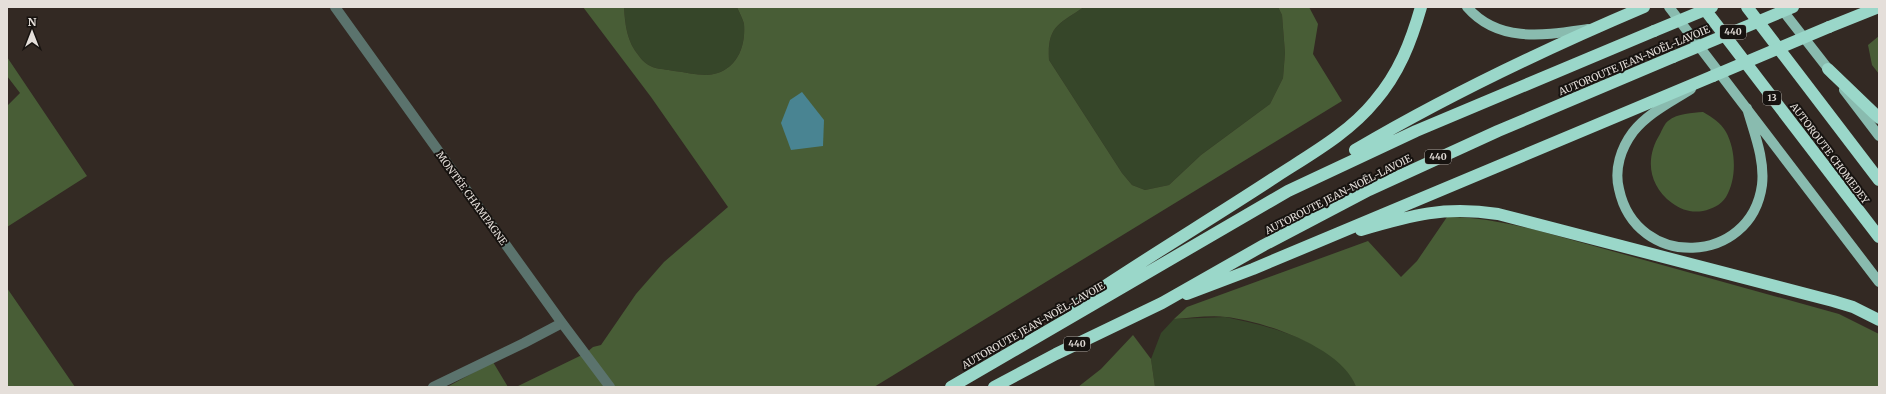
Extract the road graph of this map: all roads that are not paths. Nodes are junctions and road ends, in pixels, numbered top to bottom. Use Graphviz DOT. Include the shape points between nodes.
graph roads {
  1 [pos="335,7"];
  2 [pos="1422,7"];
  3 [pos="1467,7"];
  4 [pos="1669,7"];
  5 [pos="1703,7"];
  6 [pos="1712,7"];
  7 [pos="1747,7"];
  8 [pos="1780,7"];
  9 [pos="1793,7"];
  10 [pos="1877,7"];
  11 [pos="1640,9"];
  12 [pos="1596,27"];
  13 [pos="1828,69"];
  14 [pos="1693,86"];
  15 [pos="1746,108"];
  16 [pos="1879,118"];
  17 [pos="1879,136"];
  18 [pos="1879,180"];
  19 [pos="1288,191"];
  20 [pos="1879,238"];
  21 [pos="1308,246"];
  22 [pos="1879,282"];
  23 [pos="1162,303"];
  24 [pos="1879,320"];
  25 [pos="562,323"];
  26 [pos="1002,357"];
  27 [pos="433,387"];
  28 [pos="610,387"];
  29 [pos="950,387"];
  30 [pos="994,387"];
  1 -- 25 [label="street, MONTÉE CHAMPAGNE"];
  2 -- 26 [label="highway" via="1408,48 1393,77 1374,103 1351,125 1271,180 1121,275"];
  3 -- 12 [label="main road" via="1491,26 1520,34 1549,34"];
  4 -- 15 [label="main road"];
  5 -- 20 [label="highway, AUTOROUTE CHOMEDEY / 13"];
  6 -- 19 [label="highway, AUTOROUTE JEAN-NOËL-LAVOIE / 440, bridge" via="1416,131"];
  7 -- 18 [label="highway"];
  8 -- 13 [label="main road"];
  9 -- 23 [label="highway, AUTOROUTE JEAN-NOËL-LAVOIE / 440, bridge" via="1498,131 1393,179 1264,245"];
  10 -- 14 [label="highway, bridge"];
  11 -- 12 [label="highway"];
  12 -- 19 [label="highway" via="1483,80 1369,142"];
  13 -- 16 [label="highway"];
  13 -- 17 [label="main road"];
  14 -- 15 [label="main road" via="1647,118 1628,139 1620,155 1617,180 1625,210 1640,230 1658,242 1689,249 1711,245 1733,234 1750,216 1760,192 1762,169 1761,156"];
  14 -- 21 [label="highway"];
  15 -- 22 [label="main road"];
  19 -- 26 [label="highway, AUTOROUTE JEAN-NOËL-LAVOIE / 440"];
  21 -- 23 [label="highway"];
  21 -- 24 [label="highway" via="1417,214 1450,211 1488,213 1827,299 1853,307"];
  23 -- 30 [label="highway, AUTOROUTE JEAN-NOËL-LAVOIE / 440"];
  25 -- 27 [label="street"];
  25 -- 28 [label="street, MONTÉE CHAMPAGNE"];
  26 -- 29 [label="highway, AUTOROUTE JEAN-NOËL-LAVOIE / 440"];
}
